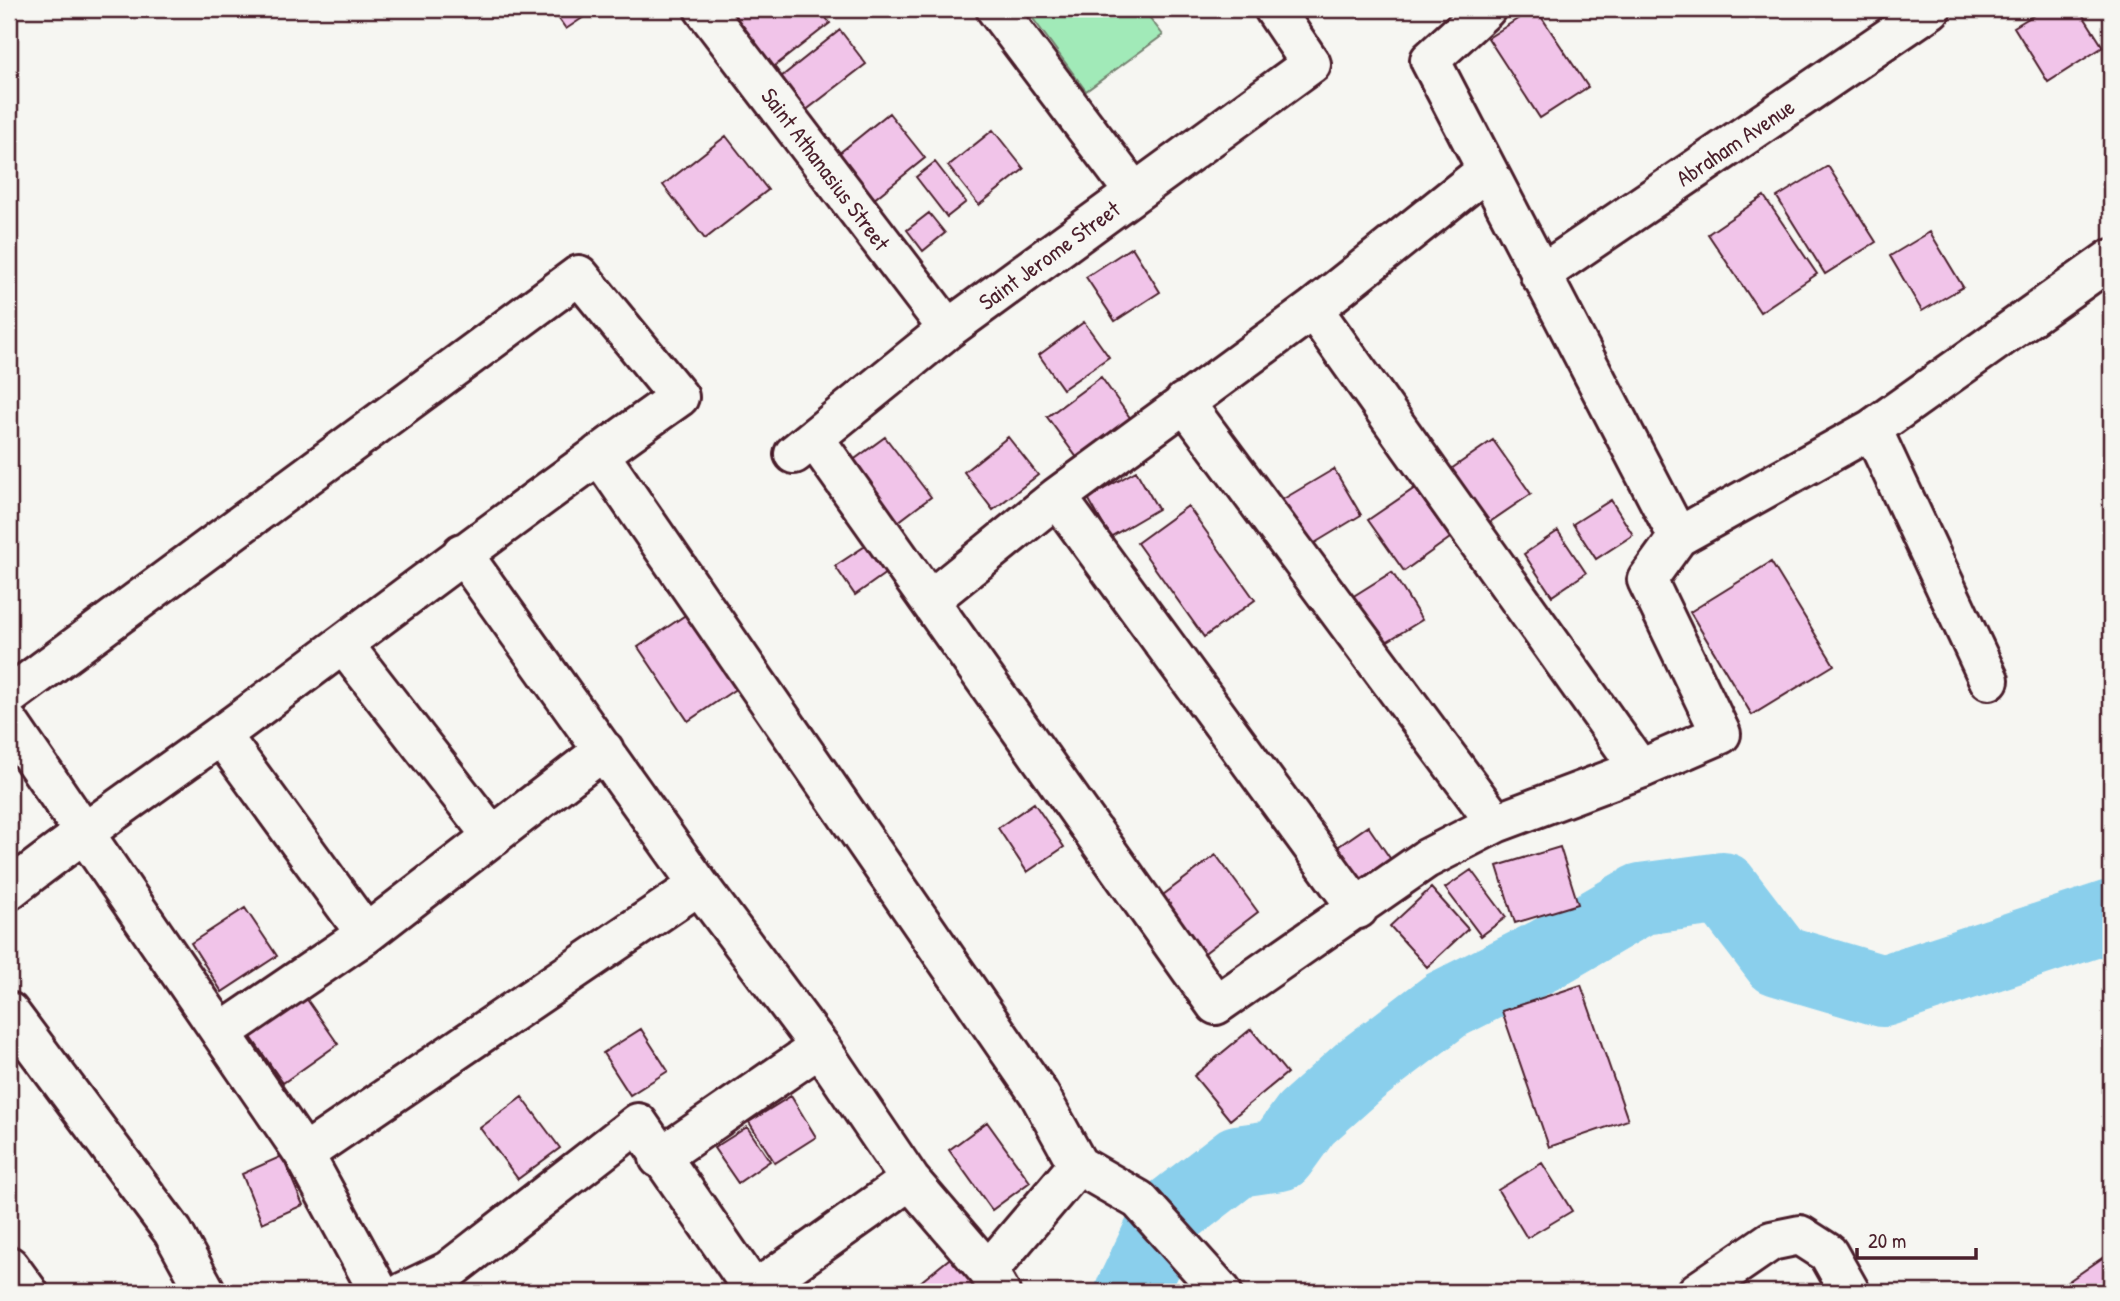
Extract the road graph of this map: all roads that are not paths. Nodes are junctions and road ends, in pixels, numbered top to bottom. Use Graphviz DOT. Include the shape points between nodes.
graph roads {
  1 [pos="705,9"];
  2 [pos="996,9"];
  3 [pos="1274,9"];
  4 [pos="1486,9"];
  5 [pos="1931,9"];
  6 [pos="1487,170"];
  7 [pos="1134,192"];
  8 [pos="2111,259"];
  9 [pos="1539,275"];
  10 [pos="1313,309"];
  11 [pos="948,329"];
  12 [pos="1184,402"];
  13 [pos="1872,429"];
  14 [pos="599,454"];
  15 [pos="1057,498"];
  16 [pos="1678,537"];
  17 [pos="462,553"];
  18 [pos="931,599"];
  19 [pos="343,644"];
  20 [pos="1989,680"];
  21 [pos="9,696"];
  22 [pos="9,723"];
  23 [pos="221,735"];
  24 [pos="604,750"];
  25 [pos="1640,769"];
  26 [pos="1496,823"];
  27 [pos="83,831"];
  28 [pos="493,837"];
  29 [pos="699,885"];
  30 [pos="9,890"];
  31 [pos="1358,909"];
  32 [pos="366,933"];
  33 [pos="9,1012"];
  34 [pos="221,1033"];
  35 [pos="820,1047"];
  36 [pos="304,1154"];
  37 [pos="659,1158"];
  38 [pos="1078,1165"];
  39 [pos="910,1180"];
  40 [pos="9,1266"];
  41 [pos="994,1282"];
  42 [pos="27,1292"];
  43 [pos="206,1292"];
  44 [pos="379,1292"];
  45 [pos="404,1292"];
  46 [pos="1222,1292"];
  47 [pos="1697,1292"];
  48 [pos="1850,1292"];
  1 -- 11 [label="street, Saint Athanasius Street"];
  2 -- 7 [label="street"];
  3 -- 7 [label="street, Saint Jerome Street" via="1311,64"];
  4 -- 6 [label="street" via="1430,60"];
  5 -- 9 [label="street, Abraham Avenue"];
  6 -- 9 [label="street"];
  6 -- 10 [label="street"];
  7 -- 11 [label="street, Saint Jerome Street"];
  8 -- 13 [label="street"];
  9 -- 16 [label="street"];
  10 -- 12 [label="street"];
  10 -- 25 [label="street"];
  11 -- 18 [label="street, Saint Jerome Street" via="804,446"];
  12 -- 15 [label="street"];
  12 -- 26 [label="street"];
  13 -- 16 [label="street"];
  13 -- 20 [label="street"];
  14 -- 17 [label="street"];
  14 -- 21 [label="street" via="679,397 579,275"];
  14 -- 38 [label="street" via="1039,1094"];
  15 -- 18 [label="street"];
  15 -- 31 [label="street"];
  16 -- 25 [label="street" via="1647,580 1721,734"];
  17 -- 19 [label="street"];
  17 -- 24 [label="street"];
  18 -- 31 [label="street" via="1216,1005"];
  19 -- 23 [label="street"];
  19 -- 28 [label="street"];
  22 -- 27 [label="street"];
  23 -- 27 [label="street"];
  23 -- 32 [label="street"];
  24 -- 28 [label="street"];
  24 -- 29 [label="street"];
  25 -- 26 [label="street"];
  26 -- 31 [label="street" via="1426,859"];
  27 -- 30 [label="street"];
  27 -- 34 [label="street"];
  28 -- 32 [label="street"];
  29 -- 35 [label="street"];
  29 -- 36 [label="street"];
  32 -- 34 [label="street"];
  33 -- 43 [label="street" via="173,1232"];
  34 -- 36 [label="street"];
  35 -- 37 [label="street"];
  35 -- 39 [label="street"];
  36 -- 44 [label="street"];
  37 -- 39 [label="street" via="754,1291"];
  37 -- 45 [label="street" via="638,1123 448,1270"];
  38 -- 41 [label="street"];
  38 -- 46 [label="street" via="1139,1200"];
  39 -- 41 [label="street"];
  40 -- 42 [label="street"];
  47 -- 48 [label="street" via="1771,1241 1800,1236 1828,1253"];
}
